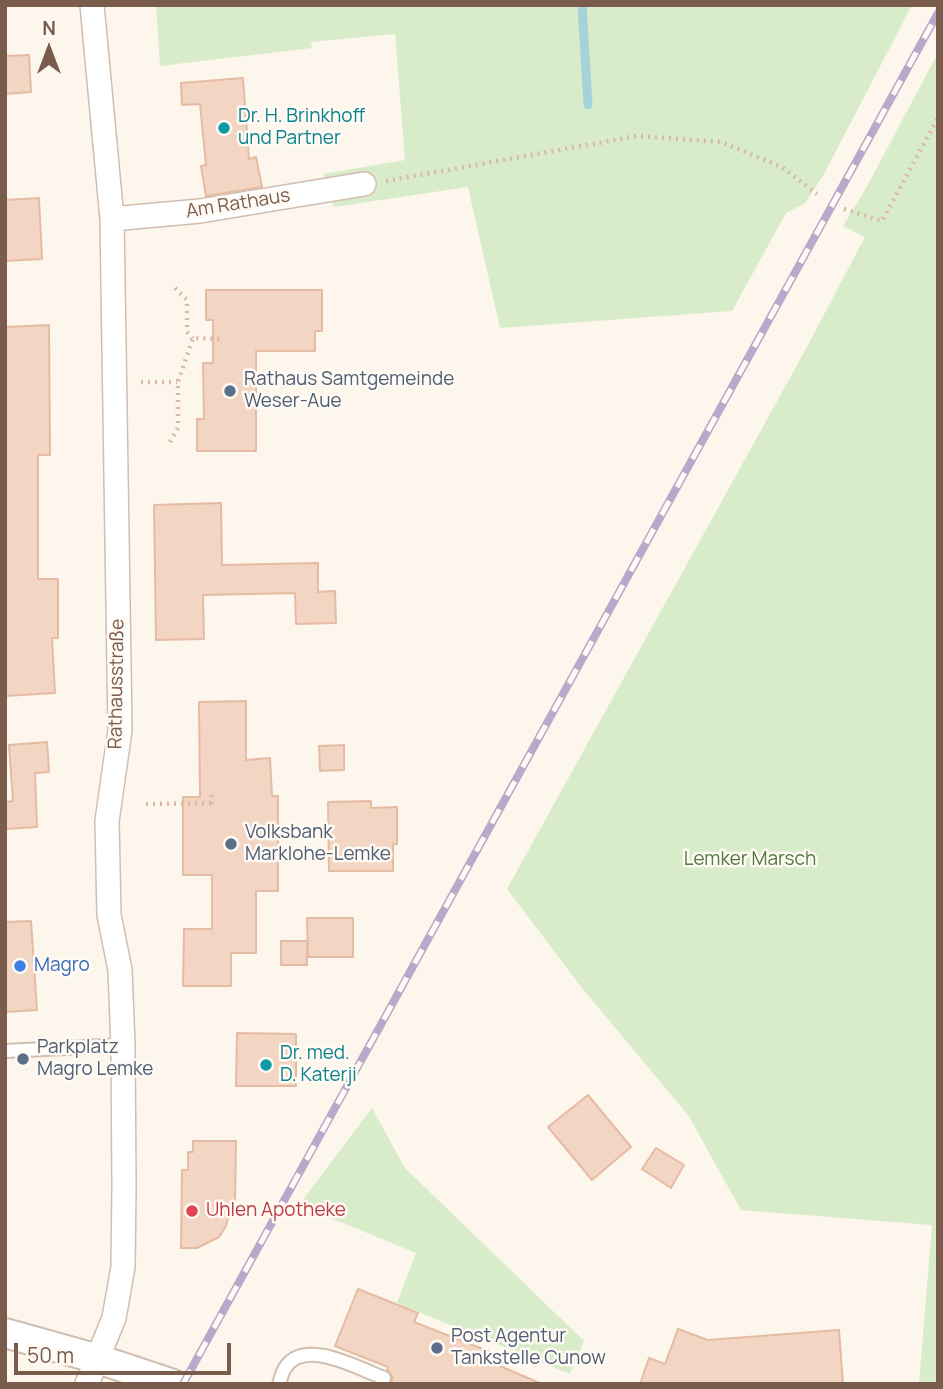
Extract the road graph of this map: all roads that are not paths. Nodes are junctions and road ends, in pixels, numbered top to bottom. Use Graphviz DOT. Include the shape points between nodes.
graph roads {
  1 [pos="92,5"];
  2 [pos="365,184"];
  3 [pos="112,219"];
  4 [pos="123,1045"];
  5 [pos="5,1051"];
  6 [pos="5,1333"];
  7 [pos="92,1371"];
  8 [pos="384,1378"];
  9 [pos="173,1384"];
  10 [pos="279,1384"];
  1 -- 3 [label="street, Rathausstraße"];
  2 -- 3 [label="street, Am Rathaus" via="200,211"];
  3 -- 4 [label="street, Rathausstraße" via="120,730 107,821 109,915 120,970"];
  4 -- 5 [label="lane"];
  4 -- 7 [label="street, Rathausstraße" via="123,1267 114,1318"];
  6 -- 7 [label="street"];
  7 -- 9 [label="street"];
  8 -- 10 [label="lane" via="320,1354 299,1356 286,1366"];
}
